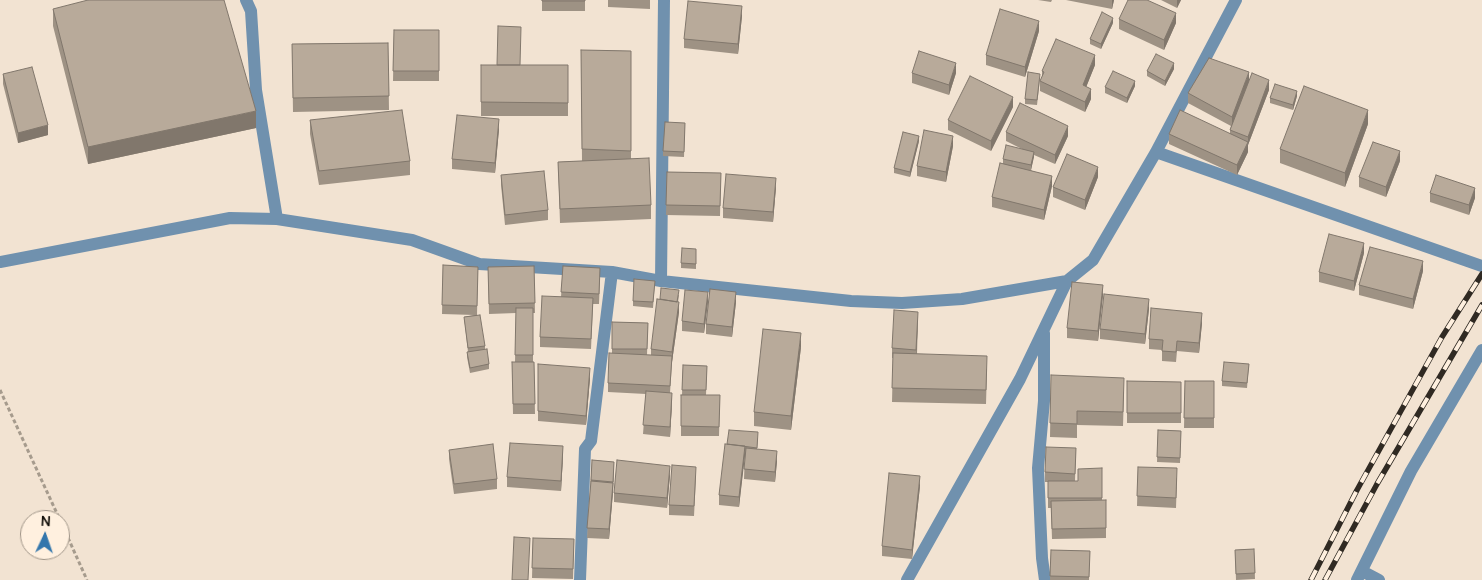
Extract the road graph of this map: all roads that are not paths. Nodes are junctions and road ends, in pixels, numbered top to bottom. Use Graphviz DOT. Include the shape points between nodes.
graph roads {
  1 [pos="246,0"];
  2 [pos="664,0"];
  3 [pos="1236,0"];
  4 [pos="1156,152"];
  5 [pos="277,219"];
  6 [pos="0,262"];
  7 [pos="1482,266"];
  8 [pos="612,272"];
  9 [pos="660,281"];
  10 [pos="1068,281"];
  11 [pos="1044,328"];
  12 [pos="1482,350"];
  13 [pos="1359,575"];
  14 [pos="580,580"];
  15 [pos="908,580"];
  16 [pos="1045,580"];
  17 [pos="1379,580"];
  1 -- 5 [label="street" via="251,11 256,90"];
  2 -- 9 [label="street"];
  3 -- 4 [label="street"];
  4 -- 7 [label="street"];
  4 -- 10 [label="street" via="1093,260"];
  5 -- 6 [label="street" via="230,218"];
  5 -- 8 [label="street" via="412,240 479,264"];
  8 -- 9 [label="street"];
  8 -- 14 [label="street" via="591,441 585,449"];
  9 -- 10 [label="street" via="851,301 902,303 962,299"];
  10 -- 11 [label="street"];
  11 -- 15 [label="street" via="1020,379"];
  11 -- 16 [label="street" via="1044,400 1038,468"];
  12 -- 13 [label="street" via="1411,471"];
  13 -- 17 [label="street"];
}
